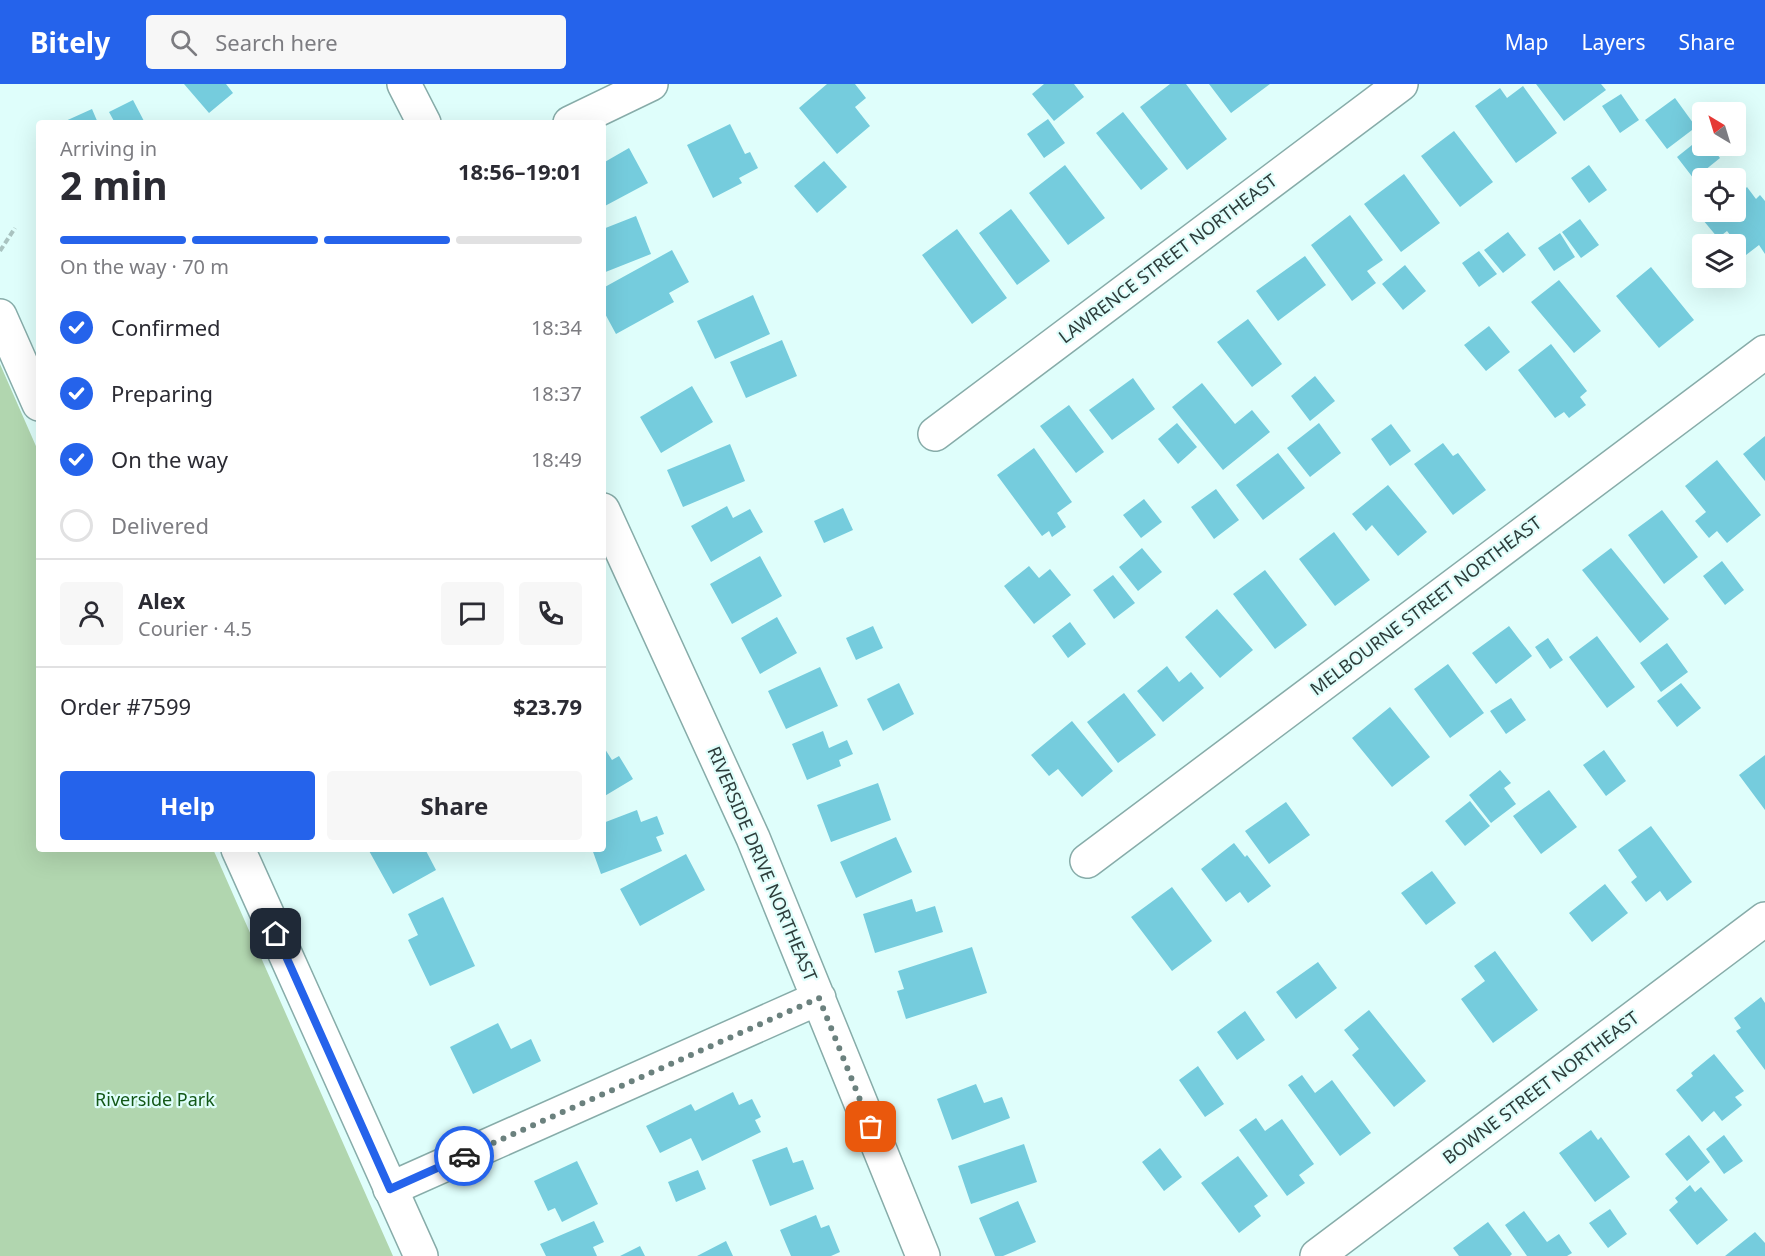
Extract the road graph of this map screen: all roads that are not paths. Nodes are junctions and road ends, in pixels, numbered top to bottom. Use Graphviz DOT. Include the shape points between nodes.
graph roads {
  1 [pos="404,84"];
  2 [pos="651,84"];
  3 [pos="1401,84"];
  4 [pos="422,120"];
  5 [pos="576,120"];
  6 [pos="0,316"];
  7 [pos="1765,352"];
  8 [pos="36,397"];
  9 [pos="935,434"];
  10 [pos="606,517"];
  11 [pos="239,852"];
  12 [pos="1087,861"];
  13 [pos="1765,919"];
  14 [pos="819,998"];
  15 [pos="390,1189"];
  16 [pos="421,1256"];
  17 [pos="923,1256"];
  18 [pos="1317,1256"];
  1 -- 4 [label="street"];
  2 -- 5 [label="street"];
  3 -- 9 [label="street, LAWRENCE STREET NORTHEAST"];
  6 -- 8 [label="street"];
  7 -- 12 [label="street, MELBOURNE STREET NORTHEAST"];
  10 -- 14 [label="street, RIVERSIDE DRIVE NORTHEAST" via="753,838"];
  11 -- 15 [label="street"];
  13 -- 18 [label="street, BOWNE STREET NORTHEAST"];
  14 -- 15 [label="street"];
  14 -- 17 [label="street, RIVERSIDE DRIVE NORTHEAST"];
  15 -- 16 [label="street"];
}
